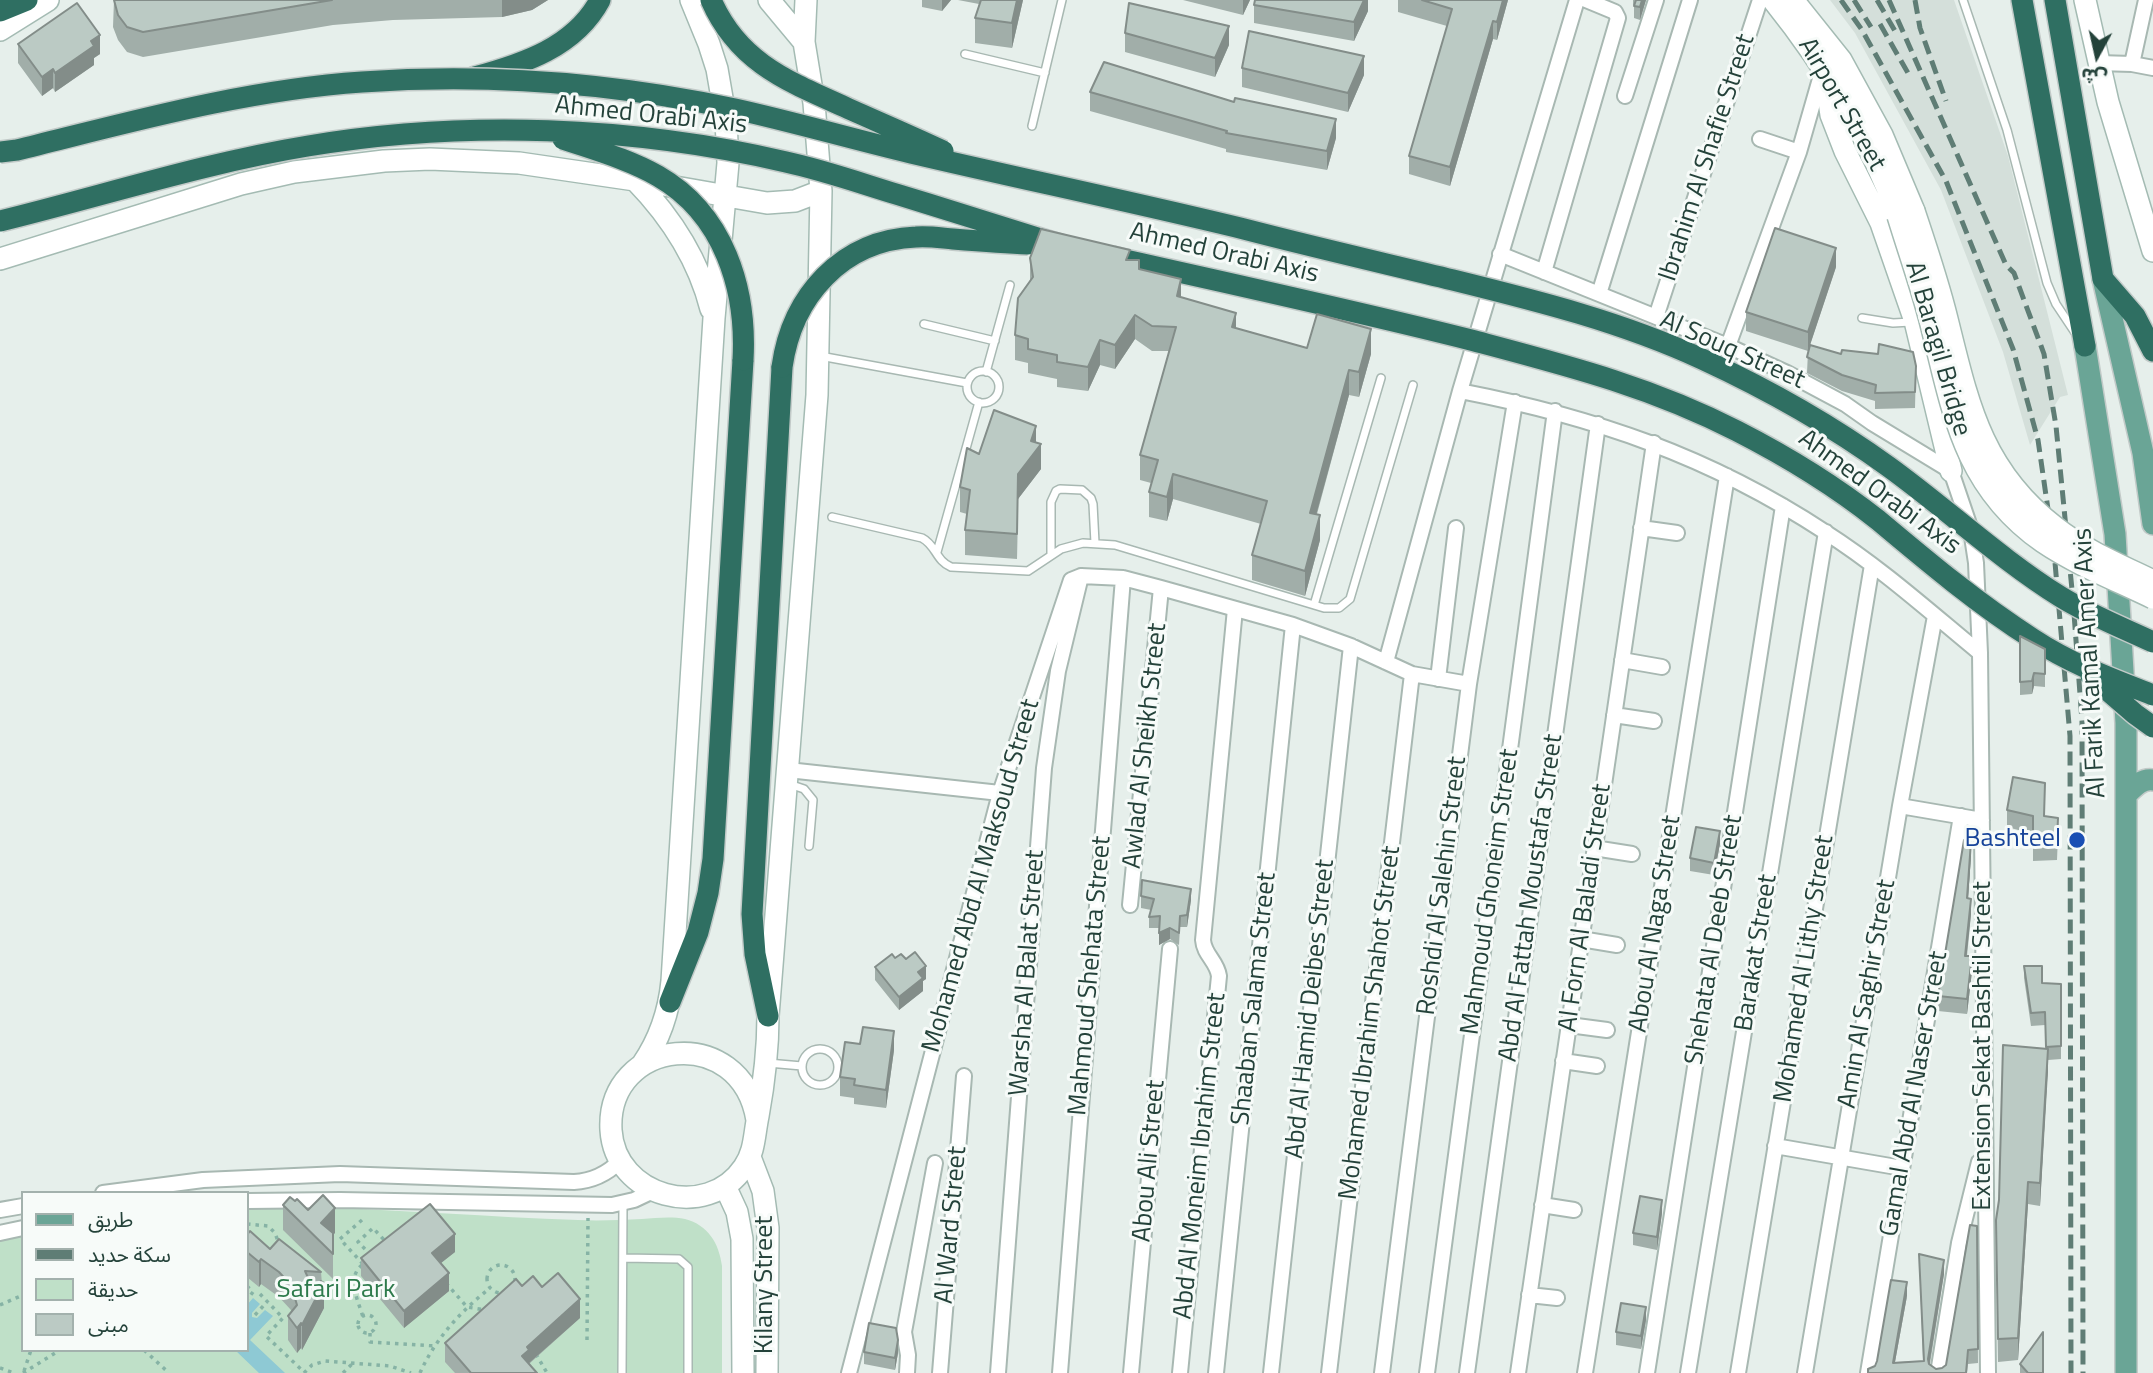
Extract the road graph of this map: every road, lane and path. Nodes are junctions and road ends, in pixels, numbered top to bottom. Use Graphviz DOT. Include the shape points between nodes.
graph roads {
  1 [pos="27,0"];
  2 [pos="48,0"];
  3 [pos="600,0"];
  4 [pos="691,0"];
  5 [pos="710,0"];
  6 [pos="769,0"];
  7 [pos="806,0"];
  8 [pos="1062,0"];
  9 [pos="1577,0"];
  10 [pos="1587,0"];
  11 [pos="1656,0"];
  12 [pos="1690,0"];
  13 [pos="1760,0"];
  14 [pos="1773,0"];
  15 [pos="1793,0"];
  16 [pos="1963,0"];
  17 [pos="2022,0"];
  18 [pos="2055,0"];
  19 [pos="2085,0"];
  20 [pos="2148,2"];
  21 [pos="0,11"];
  22 [pos="0,30"];
  23 [pos="804,42"];
  24 [pos="965,54"];
  25 [pos="2098,63"];
  26 [pos="2132,64"];
  27 [pos="1824,67"];
  28 [pos="2153,68"];
  29 [pos="1045,73"];
  30 [pos="468,79"];
  31 [pos="1625,96"];
  32 [pos="1032,126"];
  33 [pos="541,132"];
  34 [pos="1760,139"];
  35 [pos="1799,152"];
  36 [pos="6,154"];
  37 [pos="990,172"];
  38 [pos="635,180"];
  39 [pos="821,191"];
  40 [pos="726,197"];
  41 [pos="1906,214"];
  42 [pos="0,221"];
  43 [pos="1080,250"];
  44 [pos="2153,251"];
  45 [pos="1500,254"];
  46 [pos="0,259"];
  47 [pos="1544,272"];
  48 [pos="2103,279"];
  49 [pos="1010,285"];
  50 [pos="1599,294"];
  51 [pos="1656,317"];
  52 [pos="714,318"];
  53 [pos="1862,318"];
  54 [pos="1915,321"];
  55 [pos="924,324"];
  56 [pos="995,341"];
  57 [pos="1728,345"];
  58 [pos="2085,346"];
  59 [pos="2153,351"];
  60 [pos="818,356"];
  61 [pos="986,372"];
  62 [pos="1381,378"];
  63 [pos="967,383"];
  64 [pos="1413,385"];
  65 [pos="1460,391"];
  66 [pos="979,402"];
  67 [pos="1515,402"];
  68 [pos="1555,411"];
  69 [pos="1598,424"];
  70 [pos="1654,443"];
  71 [pos="1951,471"];
  72 [pos="1727,476"];
  73 [pos="1783,506"];
  74 [pos="832,517"];
  75 [pos="2153,524"];
  76 [pos="1455,528"];
  77 [pos="1641,528"];
  78 [pos="1826,532"];
  79 [pos="1677,533"];
  80 [pos="1095,542"];
  81 [pos="936,552"];
  82 [pos="1051,555"];
  83 [pos="1872,565"];
  84 [pos="1081,576"];
  85 [pos="1123,578"];
  86 [pos="2153,580"];
  87 [pos="1161,588"];
  88 [pos="2153,598"];
  89 [pos="1314,605"];
  90 [pos="1235,608"];
  91 [pos="1935,616"];
  92 [pos="1293,625"];
  93 [pos="2153,642"];
  94 [pos="1351,646"];
  95 [pos="1980,653"];
  96 [pos="1622,660"];
  97 [pos="1386,662"];
  98 [pos="1662,667"];
  99 [pos="2082,667"];
  100 [pos="1412,674"];
  101 [pos="1438,678"];
  102 [pos="1469,684"];
  103 [pos="2153,695"];
  104 [pos="1614,715"];
  105 [pos="1654,721"];
  106 [pos="2126,723"];
  107 [pos="2153,727"];
  108 [pos="788,776"];
  109 [pos="2153,780"];
  110 [pos="1000,793"];
  111 [pos="2127,794"];
  112 [pos="1900,806"];
  113 [pos="1961,816"];
  114 [pos="1982,820"];
  115 [pos="809,846"];
  116 [pos="1594,849"];
  117 [pos="1632,854"];
  118 [pos="1130,905"];
  119 [pos="1581,939"];
  120 [pos="1617,945"];
  121 [pos="1170,949"];
  122 [pos="670,1002"];
  123 [pos="768,1016"];
  124 [pos="1569,1025"];
  125 [pos="1607,1030"];
  126 [pos="1563,1061"];
  127 [pos="767,1063"];
  128 [pos="642,1066"];
  129 [pos="802,1066"];
  130 [pos="1597,1066"];
  131 [pos="964,1076"];
  132 [pos="757,1120"];
  133 [pos="1984,1143"];
  134 [pos="1775,1146"];
  135 [pos="750,1157"];
  136 [pos="1841,1157"];
  137 [pos="620,1161"];
  138 [pos="935,1163"];
  139 [pos="1902,1168"];
  140 [pos="340,1174"];
  141 [pos="725,1186"];
  142 [pos="118,1191"];
  143 [pos="653,1191"];
  144 [pos="340,1200"];
  145 [pos="248,1201"];
  146 [pos="623,1204"];
  147 [pos="588,1205"];
  148 [pos="1542,1205"];
  149 [pos="21,1206"];
  150 [pos="0,1210"];
  151 [pos="1574,1210"];
  152 [pos="362,1220"];
  153 [pos="248,1224"];
  154 [pos="21,1228"];
  155 [pos="0,1233"];
  156 [pos="396,1238"];
  157 [pos="388,1244"];
  158 [pos="283,1250"];
  159 [pos="372,1257"];
  160 [pos="624,1258"];
  161 [pos="363,1264"];
  162 [pos="443,1279"];
  163 [pos="490,1288"];
  164 [pos="260,1294"];
  165 [pos="1529,1295"];
  166 [pos="21,1296"];
  167 [pos="1557,1298"];
  168 [pos="268,1302"];
  169 [pos="0,1304"];
  170 [pos="467,1307"];
  171 [pos="495,1314"];
  172 [pos="255,1315"];
  173 [pos="363,1317"];
  174 [pos="370,1333"];
  175 [pos="587,1340"];
  176 [pos="435,1346"];
  177 [pos="534,1350"];
  178 [pos="30,1352"];
  179 [pos="57,1352"];
  180 [pos="147,1352"];
  181 [pos="352,1364"];
  182 [pos="0,1368"];
  183 [pos="14,1373"];
  184 [pos="23,1373"];
  185 [pos="169,1373"];
  186 [pos="304,1373"];
  187 [pos="343,1373"];
  188 [pos="411,1373"];
  189 [pos="420,1373"];
  190 [pos="547,1373"];
  191 [pos="622,1373"];
  192 [pos="688,1373"];
  193 [pos="743,1373"];
  194 [pos="766,1373"];
  195 [pos="849,1373"];
  196 [pos="907,1373"];
  197 [pos="940,1373"];
  198 [pos="998,1373"];
  199 [pos="1060,1373"];
  200 [pos="1130,1373"];
  201 [pos="1180,1373"];
  202 [pos="1216,1373"];
  203 [pos="1271,1373"];
  204 [pos="1329,1373"];
  205 [pos="1382,1373"];
  206 [pos="1427,1373"];
  207 [pos="1467,1373"];
  208 [pos="1518,1373"];
  209 [pos="1584,1373"];
  210 [pos="1647,1373"];
  211 [pos="1688,1373"];
  212 [pos="1738,1373"];
  213 [pos="1805,1373"];
  214 [pos="1868,1373"];
  215 [pos="1938,1373"];
  216 [pos="1988,1373"];
  217 [pos="2126,1373"];
  1 -- 21 [label="highway"];
  2 -- 22 [label="street"];
  3 -- 30 [label="highway" via="584,24 558,45"];
  4 -- 40 [label="street" via="723,95"];
  5 -- 37 [label="highway, bridge" via="735,40 778,76"];
  6 -- 23 [label="street"];
  7 -- 23 [label="street"];
  8 -- 29 [label="lane"];
  9 -- 45 [label="street"];
  10 -- 47 [label="street" via="1615,12 1618,18"];
  11 -- 31 [label="street"];
  12 -- 50 [label="street"];
  13 -- 51 [label="street, Ibrahim Al Shafie Street"];
  14 -- 27 [label="street, Airport Street"];
  15 -- 41 [label="street, Airport Street" via="1841,60 1882,135"];
  16 -- 58 [label="lane" via="2007,130 2048,283"];
  17 -- 58 [label="highway, Al Farik Kamal Amer Axis"];
  18 -- 48 [label="highway"];
  19 -- 25 [label="street"];
  20 -- 26 [label="street"];
  23 -- 39 [label="street"];
  24 -- 29 [label="lane"];
  25 -- 26 [label="street"];
  25 -- 44 [label="street"];
  26 -- 28 [label="street"];
  27 -- 35 [label="street"];
  27 -- 41 [label="street, Airport Street"];
  27 -- 54 [label="street" via="1831,116 1881,223"];
  29 -- 32 [label="lane"];
  30 -- 36 [label="highway, Ahmed Orabi Axis, bridge" via="306,87 179,110"];
  30 -- 37 [label="highway, Ahmed Orabi Axis, bridge" via="576,84 684,99"];
  33 -- 42 [label="highway, Ahmed Orabi Axis, bridge" via="398,135 308,146 223,163"];
  33 -- 43 [label="highway, Ahmed Orabi Axis, bridge" via="640,137 752,154 837,175"];
  33 -- 122 [label="highway, bridge" via="624,160 677,189 718,237 742,307 743,360 713,859 698,932"];
  34 -- 35 [label="street"];
  35 -- 57 [label="street"];
  37 -- 93 [label="highway, Ahmed Orabi Axis, bridge" via="1139,203 1549,304 1656,340 1712,363 1796,408 1888,467 2066,601"];
  38 -- 40 [label="street"];
  38 -- 46 [label="street" via="475,159 339,165 241,184"];
  38 -- 52 [label="street" via="679,233 700,274"];
  39 -- 40 [label="street" via="781,203"];
  39 -- 60 [label="street"];
  40 -- 52 [label="street"];
  41 -- 86 [label="street, Al Baragil Bridge, bridge" via="1933,266 1969,405 1999,468 2024,500 2057,529"];
  41 -- 88 [label="street, Al Baragil Bridge, bridge" via="1955,421 1984,481 2008,511 2042,541"];
  43 -- 99 [label="highway, Ahmed Orabi Axis, bridge" via="1393,320 1581,369 1665,398 1738,431 1809,472 1989,609"];
  43 -- 123 [label="highway, bridge" via="933,236 878,244 845,260 817,284 789,331 780,387 752,914"];
  45 -- 47 [label="street, Al Souq Street"];
  45 -- 65 [label="street"];
  47 -- 50 [label="street, Al Souq Street"];
  48 -- 59 [label="highway" via="2135,316"];
  48 -- 75 [label="main road" via="2143,453"];
  49 -- 56 [label="lane"];
  50 -- 51 [label="street, Al Souq Street"];
  51 -- 57 [label="street, Al Souq Street"];
  52 -- 122 [label="street"];
  53 -- 54 [label="lane"];
  54 -- 71 [label="street"];
  55 -- 56 [label="lane"];
  56 -- 61 [label="lane"];
  57 -- 71 [label="street, Al Souq Street" via="1816,388"];
  58 -- 106 [label="main road, Al Farik Kamal Amer Axis" via="2115,534"];
  60 -- 63 [label="lane"];
  60 -- 108 [label="street"];
  61 -- 63 [label="lane" via="974,374"];
  61 -- 66 [label="lane" via="996,379 998,391 991,400"];
  62 -- 89 [label="lane"];
  63 -- 66 [label="lane" via="969,395"];
  64 -- 89 [label="lane" via="1350,599 1331,609"];
  65 -- 67 [label="street"];
  65 -- 97 [label="street"];
  66 -- 81 [label="lane"];
  67 -- 68 [label="street"];
  67 -- 102 [label="street, Roshdi Al Salehin Street"];
  68 -- 69 [label="street"];
  68 -- 206 [label="street, Mahmoud Ghoneim Street"];
  69 -- 70 [label="street"];
  69 -- 207 [label="street, Abd Al Fattah Moustafa Street"];
  70 -- 72 [label="street"];
  70 -- 77 [label="street, Al Forn Al Baladi Street"];
  71 -- 95 [label="street, Extension Sekat Bashtil Street" via="1971,530"];
  72 -- 73 [label="street"];
  72 -- 209 [label="street, Abou Al Naga Street"];
  73 -- 78 [label="street"];
  73 -- 210 [label="street, Shehata Al Deeb Street"];
  74 -- 81 [label="lane" via="922,538"];
  76 -- 101 [label="street"];
  77 -- 79 [label="street"];
  77 -- 96 [label="street, Al Forn Al Baladi Street"];
  78 -- 83 [label="street"];
  78 -- 211 [label="street, Barakat Street"];
  80 -- 82 [label="lane"];
  80 -- 82 [label="lane" via="1091,498 1082,490 1060,489 1051,502"];
  80 -- 89 [label="lane"];
  81 -- 82 [label="lane" via="951,567 1013,571 1028,571"];
  83 -- 91 [label="street"];
  83 -- 134 [label="street, Mohamed Al Lithy Street"];
  84 -- 85 [label="street"];
  84 -- 110 [label="street, Mohamed Abd Al Maksoud Street" via="1069,583"];
  84 -- 198 [label="street, Warsha Al Balat Street" via="1058,671 1044,768"];
  85 -- 87 [label="street"];
  85 -- 199 [label="street, Mahmoud Shehata Street"];
  87 -- 90 [label="street"];
  87 -- 118 [label="street, Awlad Al Sheikh Street"];
  90 -- 92 [label="street"];
  90 -- 201 [label="street, Abd Al Moneim Ibrahim Street" via="1203,940 1219,976"];
  91 -- 95 [label="street"];
  91 -- 112 [label="street, Amin Al Saghir Street"];
  92 -- 94 [label="street"];
  92 -- 202 [label="street, Shaaban Salama Street"];
  94 -- 97 [label="street"];
  94 -- 203 [label="street, Abd Al Hamid Deibes Street"];
  95 -- 114 [label="street, Extension Sekat Bashtil Street"];
  96 -- 98 [label="street"];
  96 -- 104 [label="street, Al Forn Al Baladi Street"];
  97 -- 100 [label="street"];
  99 -- 103 [label="highway, Ahmed Orabi Axis, bridge"];
  99 -- 107 [label="highway, bridge"];
  100 -- 101 [label="street"];
  100 -- 204 [label="street, Mohamed Ibrahim Shahot Street"];
  101 -- 102 [label="street"];
  102 -- 205 [label="street, Roshdi Al Salehin Street"];
  104 -- 105 [label="street"];
  104 -- 116 [label="street, Al Forn Al Baladi Street"];
  106 -- 107 [label="main road"];
  106 -- 111 [label="main road, Al Farik Kamal Amer Axis"];
  108 -- 110 [label="street"];
  108 -- 115 [label="lane" via="813,800"];
  108 -- 123 [label="street"];
  109 -- 111 [label="main road" via="2147,779"];
  110 -- 195 [label="street, Mohamed Abd Al Maksoud Street"];
  111 -- 217 [label="main road, Al Farik Kamal Amer Axis"];
  112 -- 113 [label="street"];
  112 -- 136 [label="street, Amin Al Saghir Street"];
  113 -- 114 [label="street"];
  113 -- 139 [label="street, Gamal Abd Al Naser Street"];
  114 -- 133 [label="street, Extension Sekat Bashtil Street"];
  116 -- 117 [label="street"];
  116 -- 119 [label="street, Al Forn Al Baladi Street"];
  119 -- 120 [label="street"];
  119 -- 124 [label="street, Al Forn Al Baladi Street"];
  121 -- 200 [label="street, Abou Ali Street"];
  122 -- 128 [label="street"];
  123 -- 127 [label="street"];
  124 -- 125 [label="street"];
  124 -- 126 [label="street, Al Forn Al Baladi Street"];
  126 -- 130 [label="street"];
  126 -- 148 [label="street, Al Forn Al Baladi Street"];
  127 -- 129 [label="lane"];
  127 -- 132 [label="street"];
  128 -- 132 [label="street" via="669,1054 711,1058 743,1083"];
  128 -- 137 [label="street" via="614,1102 611,1132"];
  129 -- 129 [label="lane" via="808,1079 820,1084 833,1079 838,1067 833,1054 820,1049 808,1054"];
  131 -- 197 [label="street, Al Ward Street"];
  132 -- 135 [label="street"];
  133 -- 215 [label="street" via="1959,1243"];
  133 -- 216 [label="street, Extension Sekat Bashtil Street"];
  134 -- 136 [label="street"];
  134 -- 212 [label="street, Mohamed Al Lithy Street"];
  135 -- 141 [label="street"];
  135 -- 194 [label="street, Kilany Street" via="768,1219"];
  136 -- 139 [label="street"];
  136 -- 213 [label="street, Amin Al Saghir Street"];
  137 -- 140 [label="street" via="595,1179 574,1182"];
  137 -- 143 [label="street"];
  138 -- 196 [label="street" via="904,1332"];
  139 -- 214 [label="street, Gamal Abd Al Naser Street"];
  140 -- 142 [label="street" via="203,1180"];
  140 -- 144 [label="street"];
  141 -- 143 [label="street" via="690,1198"];
  141 -- 193 [label="street, Kilany Street" via="742,1239"];
  143 -- 146 [label="street"];
  144 -- 145 [label="street"];
  144 -- 147 [label="street"];
  146 -- 147 [label="street"];
  146 -- 160 [label="lane"];
  147 -- 175 [label="path"];
  148 -- 151 [label="street"];
  148 -- 165 [label="street, Al Forn Al Baladi Street"];
  149 -- 150 [label="street"];
  152 -- 161 [label="path" via="340,1239"];
  153 -- 158 [label="path" via="268,1226"];
  154 -- 155 [label="street"];
  156 -- 157 [label="path"];
  157 -- 159 [label="path"];
  157 -- 159 [label="path" via="373,1228 358,1242"];
  159 -- 161 [label="path"];
  160 -- 191 [label="lane"];
  160 -- 192 [label="lane" via="679,1259 688,1267"];
  161 -- 173 [label="path" via="354,1278"];
  162 -- 170 [label="path"];
  163 -- 163 [label="path" via="500,1293 510,1290 515,1280 511,1270 502,1265 492,1268 486,1278"];
  163 -- 170 [label="path"];
  164 -- 168 [label="path"];
  165 -- 167 [label="street"];
  165 -- 208 [label="street, Al Forn Al Baladi Street"];
  166 -- 169 [label="path"];
  168 -- 172 [label="path"];
  168 -- 186 [label="path" via="283,1318 266,1336"];
  170 -- 171 [label="path"];
  170 -- 176 [label="path"];
  173 -- 174 [label="path" via="359,1327"];
  173 -- 174 [label="path" via="372,1317 376,1323"];
  174 -- 176 [label="path" via="370,1342"];
  176 -- 189 [label="path"];
  177 -- 190 [label="path"];
  178 -- 184 [label="path"];
  179 -- 184 [label="path"];
  180 -- 185 [label="path"];
  181 -- 186 [label="path" via="325,1361"];
  181 -- 187 [label="path"];
  181 -- 188 [label="path" via="390,1366"];
  182 -- 183 [label="path"];
}
